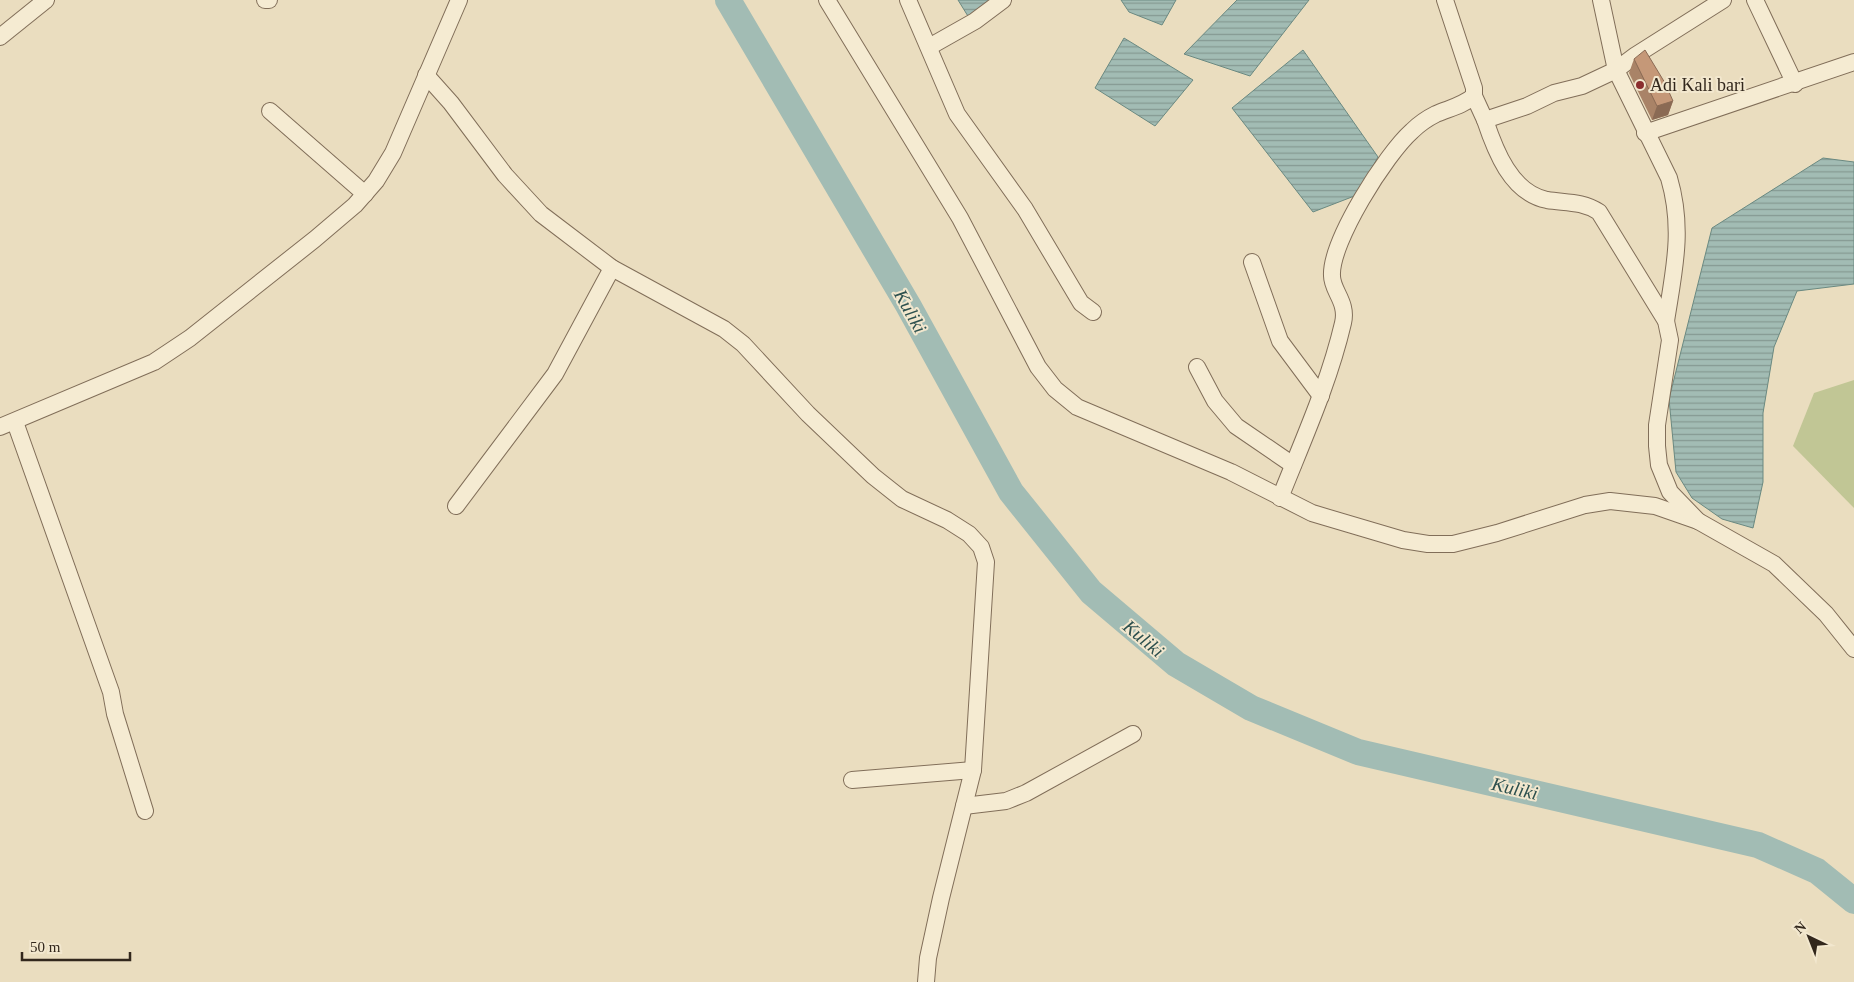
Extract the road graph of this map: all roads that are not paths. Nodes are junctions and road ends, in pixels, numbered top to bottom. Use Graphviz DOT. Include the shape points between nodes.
graph roads {
  1 [pos="46,0"];
  2 [pos="459,0"];
  3 [pos="827,0"];
  4 [pos="908,0"];
  5 [pos="1003,0"];
  6 [pos="1445,0"];
  7 [pos="1601,0"];
  8 [pos="1723,0"];
  9 [pos="1755,0"];
  10 [pos="0,37"];
  11 [pos="929,47"];
  12 [pos="1854,62"];
  13 [pos="1616,70"];
  14 [pos="426,75"];
  15 [pos="1795,84"];
  16 [pos="1474,96"];
  17 [pos="270,111"];
  18 [pos="1485,120"];
  19 [pos="1645,133"];
  20 [pos="365,194"];
  21 [pos="1252,262"];
  22 [pos="612,268"];
  23 [pos="1093,312"];
  24 [pos="1666,321"];
  25 [pos="1197,367"];
  26 [pos="1321,396"];
  27 [pos="7,425"];
  28 [pos="1293,465"];
  29 [pos="1280,498"];
  30 [pos="456,506"];
  31 [pos="1698,522"];
  32 [pos="1854,649"];
  33 [pos="1132,734"];
  34 [pos="973,770"];
  35 [pos="852,780"];
  36 [pos="964,806"];
  37 [pos="145,811"];
  38 [pos="926,982"];
  1 -- 10 [label="street"];
  2 -- 14 [label="street"];
  3 -- 29 [label="street" via="960,218 1038,366 1055,389 1077,407 1231,472"];
  4 -- 11 [label="street"];
  5 -- 11 [label="street" via="975,21"];
  6 -- 16 [label="street"];
  7 -- 13 [label="street"];
  8 -- 13 [label="street"];
  9 -- 15 [label="street"];
  11 -- 23 [label="street" via="957,114 1024,209 1081,303"];
  12 -- 15 [label="street"];
  13 -- 18 [label="street" via="1582,86 1554,93 1528,106"];
  13 -- 19 [label="street"];
  14 -- 20 [label="street" via="393,153"];
  14 -- 22 [label="street" via="525,199"];
  15 -- 19 [label="street"];
  16 -- 18 [label="street"];
  16 -- 26 [label="street" via="1466,103 1435,114 1412,131 1382,167 1343,234 1332,276 1342,302 1344,319"];
  17 -- 20 [label="street"];
  18 -- 24 [label="street" via="1503,164 1527,191 1544,199 1587,204 1599,212"];
  19 -- 24 [label="street" via="1668,178 1678,214"];
  20 -- 27 [label="street" via="315,239 190,338 154,362"];
  21 -- 26 [label="street" via="1280,341"];
  22 -- 30 [label="street" via="555,374"];
  22 -- 34 [label="street" via="724,329 744,344 808,414 873,476 902,499 948,520 981,547 986,562"];
  24 -- 31 [label="street" via="1670,340 1657,425 1659,465 1670,492"];
  25 -- 28 [label="street" via="1215,401 1236,426"];
  26 -- 28 [label="street"];
  27 -- 37 [label="street" via="111,692"];
  28 -- 29 [label="street"];
  29 -- 31 [label="street" via="1342,524 1428,544 1453,544 1585,505 1610,501 1655,506"];
  31 -- 32 [label="street" via="1774,564 1826,614"];
  33 -- 36 [label="street" via="1026,793 987,805"];
  34 -- 35 [label="street"];
  34 -- 36 [label="street"];
  36 -- 38 [label="street" via="937,915"];
}
